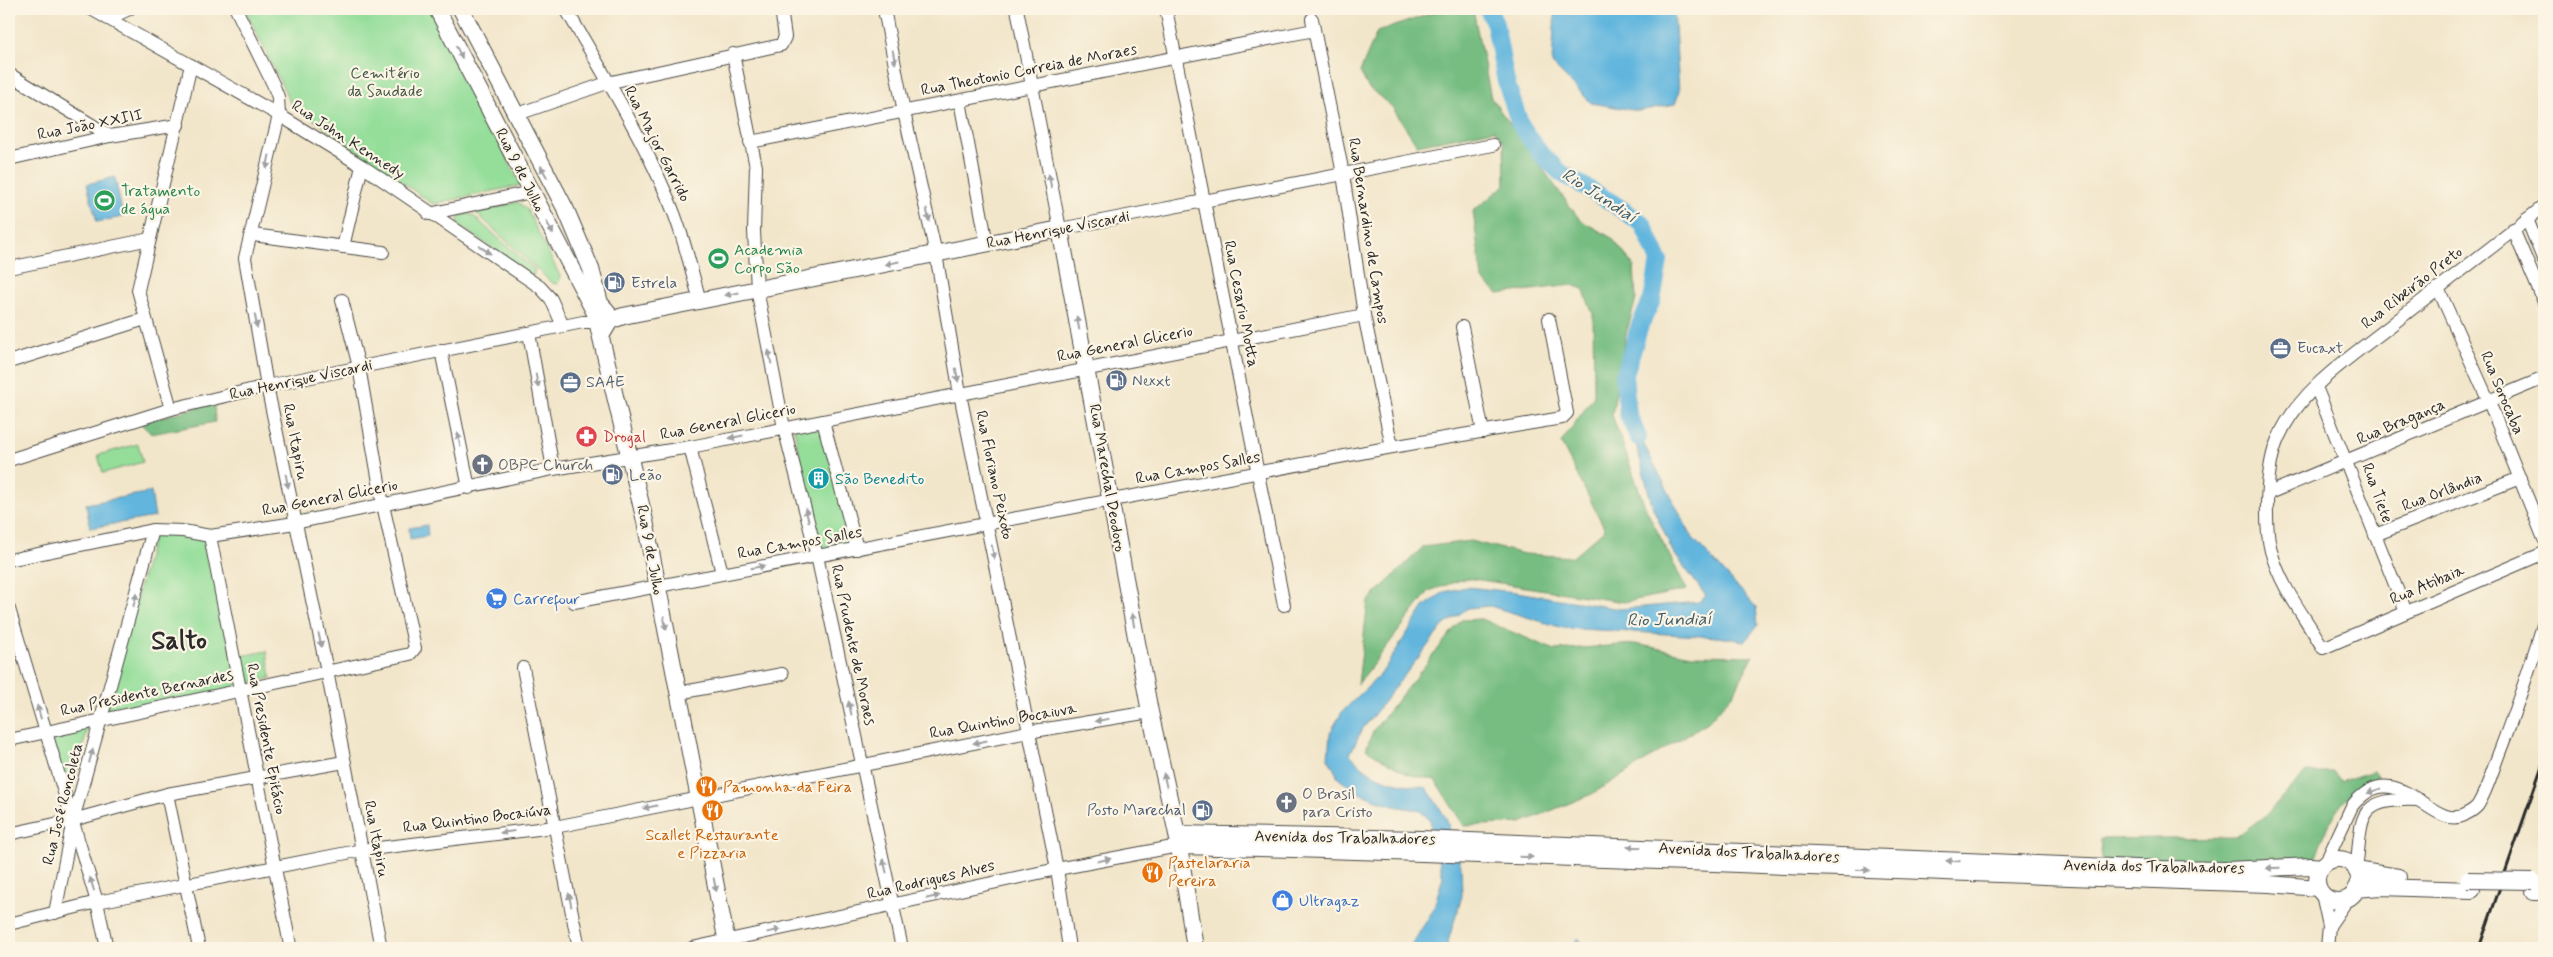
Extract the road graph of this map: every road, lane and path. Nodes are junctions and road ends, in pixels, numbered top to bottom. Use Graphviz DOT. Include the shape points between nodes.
graph roads {
  1 [pos="91,9"];
  2 [pos="129,9"];
  3 [pos="236,9"];
  4 [pos="437,9"];
  5 [pos="461,9"];
  6 [pos="566,9"];
  7 [pos="781,9"];
  8 [pos="884,9"];
  9 [pos="1017,9"];
  10 [pos="1166,9"];
  11 [pos="108,19"];
  12 [pos="1313,25"];
  13 [pos="733,54"];
  14 [pos="1175,57"];
  15 [pos="191,65"];
  16 [pos="9,74"];
  17 [pos="607,83"];
  18 [pos="1033,88"];
  19 [pos="960,101"];
  20 [pos="904,112"];
  21 [pos="279,114"];
  22 [pos="515,115"];
  23 [pos="178,125"];
  24 [pos="110,136"];
  25 [pos="750,142"];
  26 [pos="1492,145"];
  27 [pos="9,159"];
  28 [pos="362,166"];
  29 [pos="1343,174"];
  30 [pos="531,192"];
  31 [pos="1204,201"];
  32 [pos="2544,206"];
  33 [pos="461,207"];
  34 [pos="429,214"];
  35 [pos="2527,219"];
  36 [pos="1060,229"];
  37 [pos="2513,229"];
  38 [pos="455,230"];
  39 [pos="252,235"];
  40 [pos="150,239"];
  41 [pos="987,244"];
  42 [pos="343,246"];
  43 [pos="383,252"];
  44 [pos="936,254"];
  45 [pos="586,255"];
  46 [pos="2544,261"];
  47 [pos="9,268"];
  48 [pos="2438,288"];
  49 [pos="757,289"];
  50 [pos="342,300"];
  51 [pos="700,301"];
  52 [pos="2544,302"];
  53 [pos="1364,315"];
  54 [pos="623,316"];
  55 [pos="145,319"];
  56 [pos="1549,319"];
  57 [pos="596,320"];
  58 [pos="563,326"];
  59 [pos="1462,327"];
  60 [pos="529,333"];
  61 [pos="1232,339"];
  62 [pos="441,350"];
  63 [pos="9,362"];
  64 [pos="359,367"];
  65 [pos="1087,367"];
  66 [pos="2544,378"];
  67 [pos="267,386"];
  68 [pos="2316,387"];
  69 [pos="960,394"];
  70 [pos="2489,402"];
  71 [pos="171,409"];
  72 [pos="823,421"];
  73 [pos="784,428"];
  74 [pos="1483,432"];
  75 [pos="690,447"];
  76 [pos="1392,447"];
  77 [pos="630,457"];
  78 [pos="9,460"];
  79 [pos="2348,461"];
  80 [pos="553,469"];
  81 [pos="1257,474"];
  82 [pos="2520,478"];
  83 [pos="469,488"];
  84 [pos="2269,493"];
  85 [pos="1111,500"];
  86 [pos="383,505"];
  87 [pos="295,523"];
  88 [pos="988,525"];
  89 [pos="153,530"];
  90 [pos="2375,535"];
  91 [pos="210,536"];
  92 [pos="2544,539"];
  93 [pos="857,549"];
  94 [pos="2544,553"];
  95 [pos="818,556"];
  96 [pos="9,560"];
  97 [pos="722,573"];
  98 [pos="658,586"];
  99 [pos="574,602"];
  100 [pos="1284,605"];
  101 [pos="9,609"];
  102 [pos="2406,612"];
  103 [pos="2544,622"];
  104 [pos="14,647"];
  105 [pos="2323,648"];
  106 [pos="523,668"];
  107 [pos="326,671"];
  108 [pos="782,674"];
  109 [pos="240,689"];
  110 [pos="678,693"];
  111 [pos="1150,712"];
  112 [pos="102,720"];
  113 [pos="44,732"];
  114 [pos="1028,732"];
  115 [pos="9,740"];
  116 [pos="344,762"];
  117 [pos="862,765"];
  118 [pos="256,777"];
  119 [pos="167,794"];
  120 [pos="698,797"];
  121 [pos="2419,800"];
  122 [pos="73,820"];
  123 [pos="555,827"];
  124 [pos="9,834"];
  125 [pos="1177,840"];
  126 [pos="1479,848"];
  127 [pos="362,850"];
  128 [pos="2323,865"];
  129 [pos="274,868"];
  130 [pos="1057,869"];
  131 [pos="2356,870"];
  132 [pos="184,885"];
  133 [pos="2470,885"];
  134 [pos="2539,887"];
  135 [pos="2320,891"];
  136 [pos="2352,893"];
  137 [pos="97,902"];
  138 [pos="893,906"];
  139 [pos="55,913"];
  140 [pos="9,924"];
  141 [pos="2329,926"];
  142 [pos="727,945"];
  143 [pos="106,948"];
  144 [pos="199,948"];
  145 [pos="289,948"];
  146 [pos="380,948"];
  147 [pos="579,948"];
  148 [pos="692,948"];
  149 [pos="902,948"];
  150 [pos="1069,948"];
  151 [pos="1195,948"];
  152 [pos="2327,948"];
  1 -- 11 [label="street, Rua John Kennedy"];
  2 -- 11 [label="street"];
  3 -- 21 [label="street, Rua Itapiru" via="273,84"];
  4 -- 30 [label="main road, Rua 9 de Julho, one-way"];
  5 -- 22 [label="main road, Rua 9 de Julho"];
  6 -- 17 [label="street, Rua Major Garrido"];
  7 -- 13 [label="street" via="785,42"];
  8 -- 20 [label="street, Rua Floriano Peixoto, one-way"];
  9 -- 18 [label="street, Rua Marechal Deodoro"];
  10 -- 14 [label="street, Rua Cesario Motta"];
  11 -- 15 [label="street, Rua John Kennedy"];
  12 -- 14 [label="street, Rua Theotonio Correia de Moraes"];
  12 -- 29 [label="street, Rua Bernardino de Campos"];
  13 -- 17 [label="street"];
  13 -- 25 [label="street, Rua Prudente de Moraes"];
  14 -- 18 [label="street, Rua Theotonio Correia de Moraes"];
  14 -- 31 [label="street, Rua Cesario Motta"];
  15 -- 21 [label="street, Rua John Kennedy"];
  15 -- 23 [label="street"];
  16 -- 24 [label="street"];
  17 -- 22 [label="street"];
  17 -- 51 [label="street, Rua Major Garrido" via="667,197 683,237"];
  18 -- 19 [label="street, Rua Theotonio Correia de Moraes"];
  36 -- 18 [label="street, Rua Marechal Deodoro, one-way"];
  19 -- 20 [label="street, Rua Theotonio Correia de Moraes"];
  19 -- 41 [label="street"];
  20 -- 25 [label="street, Rua Theotonio Correia de Moraes"];
  20 -- 44 [label="street, Rua Floriano Peixoto, one-way"];
  21 -- 28 [label="street, Rua John Kennedy"];
  21 -- 39 [label="street, Rua Itapiru, one-way"];
  45 -- 22 [label="main road, Rua 9 de Julho, one-way" via="566,210"];
  23 -- 24 [label="street, Rua João XXIII"];
  23 -- 40 [label="street"];
  24 -- 27 [label="street, Rua João XXIII"];
  25 -- 49 [label="street, Rua Prudente de Moraes" via="756,167 754,230"];
  26 -- 29 [label="street, Rua Henrique Viscardi"];
  28 -- 34 [label="street, Rua John Kennedy"];
  28 -- 42 [label="street"];
  29 -- 31 [label="street, Rua Henrique Viscardi"];
  29 -- 53 [label="street, Rua Bernardino de Campos"];
  30 -- 33 [label="street"];
  30 -- 45 [label="main road" via="540,192 551,200 571,241"];
  30 -- 57 [label="main road, Rua 9 de Julho, one-way"];
  31 -- 36 [label="street, Rua Henrique Viscardi"];
  31 -- 61 [label="street, Rua Cesario Motta"];
  32 -- 35 [label="street, Rua Ribeirão Preto"];
  33 -- 34 [label="street"];
  33 -- 38 [label="street" via="454,215"];
  34 -- 38 [label="street, Rua John Kennedy"];
  35 -- 37 [label="street, Rua Ribeirão Preto"];
  35 -- 46 [label="street"];
  36 -- 41 [label="main road, Rua Henrique Viscardi"];
  65 -- 36 [label="main road, Rua Marechal Deodoro, one-way"];
  37 -- 48 [label="street, Rua Ribeirão Preto"];
  37 -- 52 [label="street"];
  38 -- 58 [label="street, Rua John Kennedy, one-way" via="540,286 551,299"];
  39 -- 42 [label="street"];
  39 -- 67 [label="street, Rua Itapiru, one-way" via="245,258"];
  40 -- 47 [label="street"];
  40 -- 55 [label="street" via="138,290"];
  41 -- 44 [label="main road, Rua Henrique Viscardi"];
  42 -- 43 [label="street"];
  44 -- 49 [label="main road, Rua Henrique Viscardi, one-way"];
  44 -- 69 [label="street, Rua Floriano Peixoto, one-way"];
  45 -- 57 [label="main road, Rua 9 de Julho"];
  48 -- 68 [label="street, Rua Ribeirão Preto"];
  48 -- 70 [label="street, Rua Sorocaba"];
  49 -- 51 [label="main road, Rua Henrique Viscardi, one-way"];
  73 -- 49 [label="street, Rua Prudente de Moraes, one-way"];
  50 -- 64 [label="street"];
  51 -- 54 [label="main road, Rua Henrique Viscardi"];
  53 -- 61 [label="street, Rua General Glicerio"];
  53 -- 76 [label="street, Rua Bernardino de Campos"];
  54 -- 57 [label="main road" via="610,321"];
  54 -- 57 [label="main road" via="609,313"];
  55 -- 63 [label="street"];
  55 -- 71 [label="street"];
  56 -- 74 [label="street, Rua Campos Salles" via="1567,413 1562,418"];
  57 -- 58 [label="street, Rua Henrique Viscardi"];
  57 -- 77 [label="main road, Rua 9 de Julho"];
  58 -- 60 [label="street, Rua Henrique Viscardi"];
  59 -- 74 [label="street"];
  60 -- 62 [label="street, Rua Henrique Viscardi"];
  60 -- 80 [label="street, one-way"];
  61 -- 65 [label="street, Rua General Glicerio"];
  61 -- 81 [label="street, Rua Cesario Motta"];
  62 -- 64 [label="street, Rua Henrique Viscardi"];
  83 -- 62 [label="street, one-way"];
  64 -- 67 [label="street, Rua Henrique Viscardi"];
  64 -- 86 [label="street"];
  65 -- 69 [label="street, Rua General Glicerio"];
  65 -- 85 [label="main road, Rua Marechal Deodoro"];
  66 -- 70 [label="street, Rua Bragança"];
  67 -- 71 [label="street, Rua Henrique Viscardi"];
  67 -- 87 [label="street, Rua Itapiru, one-way"];
  68 -- 79 [label="street, Rua Tiete"];
  68 -- 84 [label="street, Rua Ribeirão Preto" via="2293,412 2278,438 2272,454"];
  69 -- 72 [label="street, Rua General Glicerio"];
  69 -- 88 [label="street, Rua Floriano Peixoto"];
  70 -- 79 [label="street, Rua Bragança"];
  70 -- 82 [label="street, Rua Sorocaba"];
  71 -- 78 [label="street, Rua Henrique Viscardi"];
  72 -- 73 [label="street, Rua General Glicerio"];
  72 -- 93 [label="street"];
  73 -- 75 [label="street, Rua General Glicerio, one-way"];
  95 -- 73 [label="street, Rua Prudente de Moraes, one-way"];
  74 -- 76 [label="street, Rua Campos Salles"];
  75 -- 77 [label="street, Rua General Glicerio"];
  75 -- 97 [label="street"];
  76 -- 81 [label="street, Rua Campos Salles"];
  77 -- 80 [label="street, Rua General Glicerio"];
  77 -- 98 [label="main road, Rua 9 de Julho"];
  79 -- 84 [label="street, Rua Bragança"];
  79 -- 90 [label="street, Rua Tiete"];
  80 -- 83 [label="street, Rua General Glicerio"];
  81 -- 85 [label="street, Rua Campos Salles"];
  81 -- 100 [label="street, Rua Cesario Motta"];
  82 -- 90 [label="street, Rua Orlândia"];
  82 -- 92 [label="street, Rua Sorocaba"];
  83 -- 86 [label="street, Rua General Glicerio"];
  84 -- 105 [label="street, Rua Ribeirão Preto" via="2267,526 2271,551 2283,585"];
  85 -- 88 [label="street, Rua Campos Salles"];
  111 -- 85 [label="main road, Rua Marechal Deodoro, one-way"];
  86 -- 87 [label="street, Rua General Glicerio"];
  86 -- 107 [label="street, Rua Presidente Bernardes" via="416,645 410,654"];
  87 -- 91 [label="street, Rua General Glicerio"];
  87 -- 107 [label="street, Rua Itapiru, one-way"];
  88 -- 93 [label="street, Rua Campos Salles"];
  88 -- 114 [label="street, Rua Floriano Peixoto, one-way"];
  89 -- 91 [label="street, Rua General Glicerio" via="183,530"];
  89 -- 96 [label="street, Rua General Glicerio"];
  112 -- 89 [label="street, Rua José Roncoleta, one-way"];
  90 -- 102 [label="street, Rua Tiete"];
  91 -- 109 [label="street, Rua Presidente Epitácio"];
  93 -- 95 [label="street, Rua Campos Salles"];
  94 -- 102 [label="street, Rua Atibaia"];
  97 -- 95 [label="street, Rua Campos Salles, one-way"];
  117 -- 95 [label="street, Rua Prudente de Moraes, one-way"];
  97 -- 98 [label="street, Rua Campos Salles"];
  98 -- 99 [label="street, Rua Campos Salles"];
  98 -- 110 [label="main road, Rua 9 de Julho, one-way"];
  101 -- 104 [label="street"];
  102 -- 105 [label="street, Rua Atibaia"];
  103 -- 121 [label="street" via="2506,734 2476,807 2456,818 2441,816"];
  113 -- 104 [label="street, one-way"];
  106 -- 123 [label="street"];
  107 -- 109 [label="street, Rua Presidente Bernardes"];
  107 -- 116 [label="street, Rua Itapiru"];
  108 -- 110 [label="street"];
  109 -- 112 [label="street, Rua Presidente Bernardes"];
  109 -- 118 [label="street, Rua Presidente Epitácio"];
  110 -- 120 [label="main road, Rua 9 de Julho"];
  111 -- 114 [label="street, Rua Quintino Bocaiuva, one-way"];
  125 -- 111 [label="main road, Rua Marechal Deodoro, one-way"];
  112 -- 113 [label="street, Rua Presidente Bernardes"];
  122 -- 112 [label="street, Rua José Roncoleta, one-way"];
  113 -- 115 [label="street, Rua Presidente Bernardes"];
  113 -- 122 [label="street"];
  114 -- 117 [label="street, Rua Quintino Bocaiuva, one-way"];
  114 -- 130 [label="street, Rua Floriano Peixoto"];
  116 -- 118 [label="street"];
  116 -- 127 [label="street, Rua Itapiru"];
  117 -- 120 [label="street, Rua Quintino Bocaiúva"];
  138 -- 117 [label="street, Rua Prudente de Moraes, one-way"];
  118 -- 119 [label="street"];
  118 -- 129 [label="street, Rua Presidente Epitácio"];
  119 -- 122 [label="street"];
  119 -- 132 [label="street"];
  120 -- 123 [label="street, Rua Quintino Bocaiúva, one-way"];
  120 -- 142 [label="main road, Rua 9 de Julho, one-way"];
  121 -- 128 [label="street, one-way" via="2394,787 2373,790 2358,799 2344,820"];
  121 -- 131 [label="street" via="2385,801 2365,814 2359,830"];
  122 -- 124 [label="street"];
  137 -- 122 [label="street, one-way"];
  122 -- 139 [label="street, Rua José Roncoleta"];
  123 -- 127 [label="street, Rua Quintino Bocaiúva, one-way"];
  147 -- 123 [label="street, one-way"];
  125 -- 126 [label="main road, Avenida dos Trabalhadores"];
  130 -- 125 [label="street, Rua Rodrigues Alves, one-way"];
  125 -- 151 [label="main road, Rua Marechal Deodoro"];
  128 -- 126 [label="main road, Avenida dos Trabalhadores, one-way" via="2227,870"];
  126 -- 135 [label="main road, Avenida dos Trabalhadores, one-way" via="2269,884"];
  127 -- 129 [label="street, Rua Quintino Bocaiúva"];
  127 -- 146 [label="street, Rua Itapiru"];
  128 -- 131 [label="main road" via="2338,859"];
  128 -- 135 [label="main road" via="2317,875"];
  129 -- 132 [label="street, Rua Quintino Bocaiúva"];
  129 -- 145 [label="street, Rua Presidente Epitácio"];
  138 -- 130 [label="street, Rua Rodrigues Alves, one-way"];
  130 -- 150 [label="street, Rua Floriano Peixoto"];
  131 -- 133 [label="main road" via="2382,876"];
  131 -- 136 [label="main road" via="2358,877"];
  132 -- 137 [label="street, Rua Quintino Bocaiúva"];
  132 -- 144 [label="street"];
  133 -- 134 [label="main road"];
  133 -- 136 [label="main road" via="2380,887"];
  135 -- 136 [label="main road" via="2333,900"];
  135 -- 141 [label="street"];
  136 -- 141 [label="street"];
  137 -- 139 [label="street, Rua Quintino Bocaiúva"];
  137 -- 143 [label="street"];
  142 -- 138 [label="street, Rua Rodrigues Alves, one-way"];
  138 -- 149 [label="street, Rua Prudente de Moraes"];
  139 -- 140 [label="street, Rua Quintino Bocaiúva"];
  141 -- 152 [label="street"];
  142 -- 148 [label="street, Rua Rodrigues Alves"];
}
